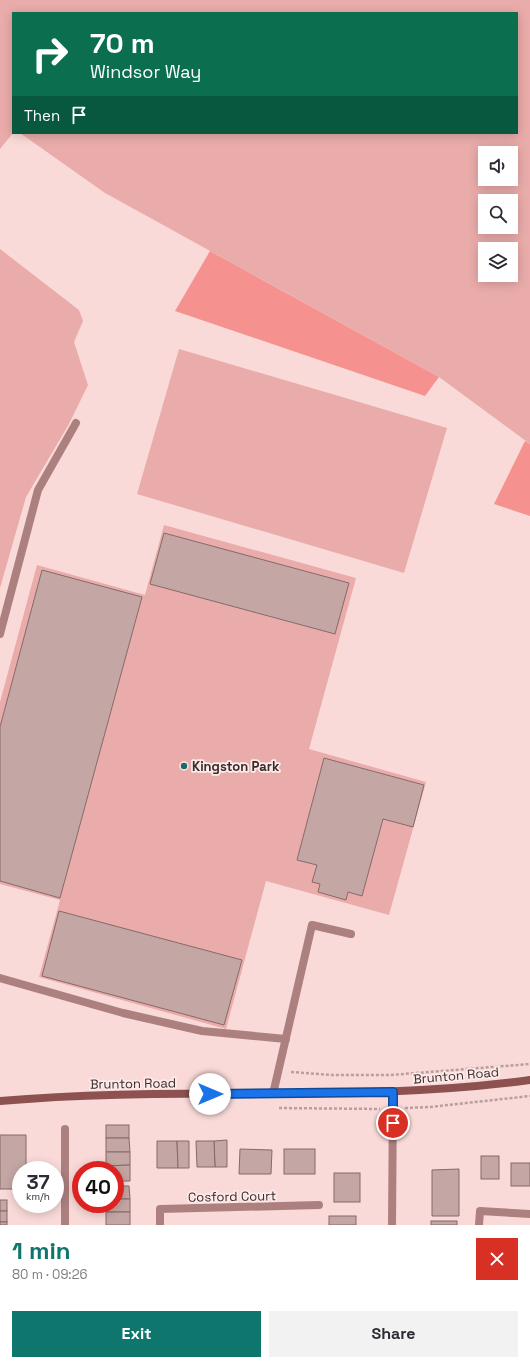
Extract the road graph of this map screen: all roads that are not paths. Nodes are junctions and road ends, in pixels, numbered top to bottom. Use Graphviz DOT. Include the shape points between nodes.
graph roads {
  1 [pos="76,423"];
  2 [pos="0,634"];
  3 [pos="351,934"];
  4 [pos="0,978"];
  5 [pos="286,1039"];
  6 [pos="530,1080"];
  7 [pos="393,1092"];
  8 [pos="273,1094"];
  9 [pos="0,1101"];
  10 [pos="65,1129"];
  11 [pos="319,1205"];
  12 [pos="530,1214"];
  13 [pos="65,1225"];
  14 [pos="160,1225"];
  15 [pos="392,1225"];
  16 [pos="479,1225"];
  1 -- 2 [label="street" via="38,490"];
  3 -- 5 [label="street" via="312,925"];
  4 -- 5 [label="street" via="124,1013 202,1031"];
  5 -- 8 [label="street"];
  6 -- 7 [label="street, Brunton Road"];
  7 -- 8 [label="street, Brunton Road"];
  7 -- 15 [label="street"];
  8 -- 9 [label="street, Brunton Road" via="147,1093"];
  10 -- 13 [label="street"];
  11 -- 14 [label="street, Cosford Court" via="160,1209"];
  12 -- 16 [label="street" via="480,1211"];
}
